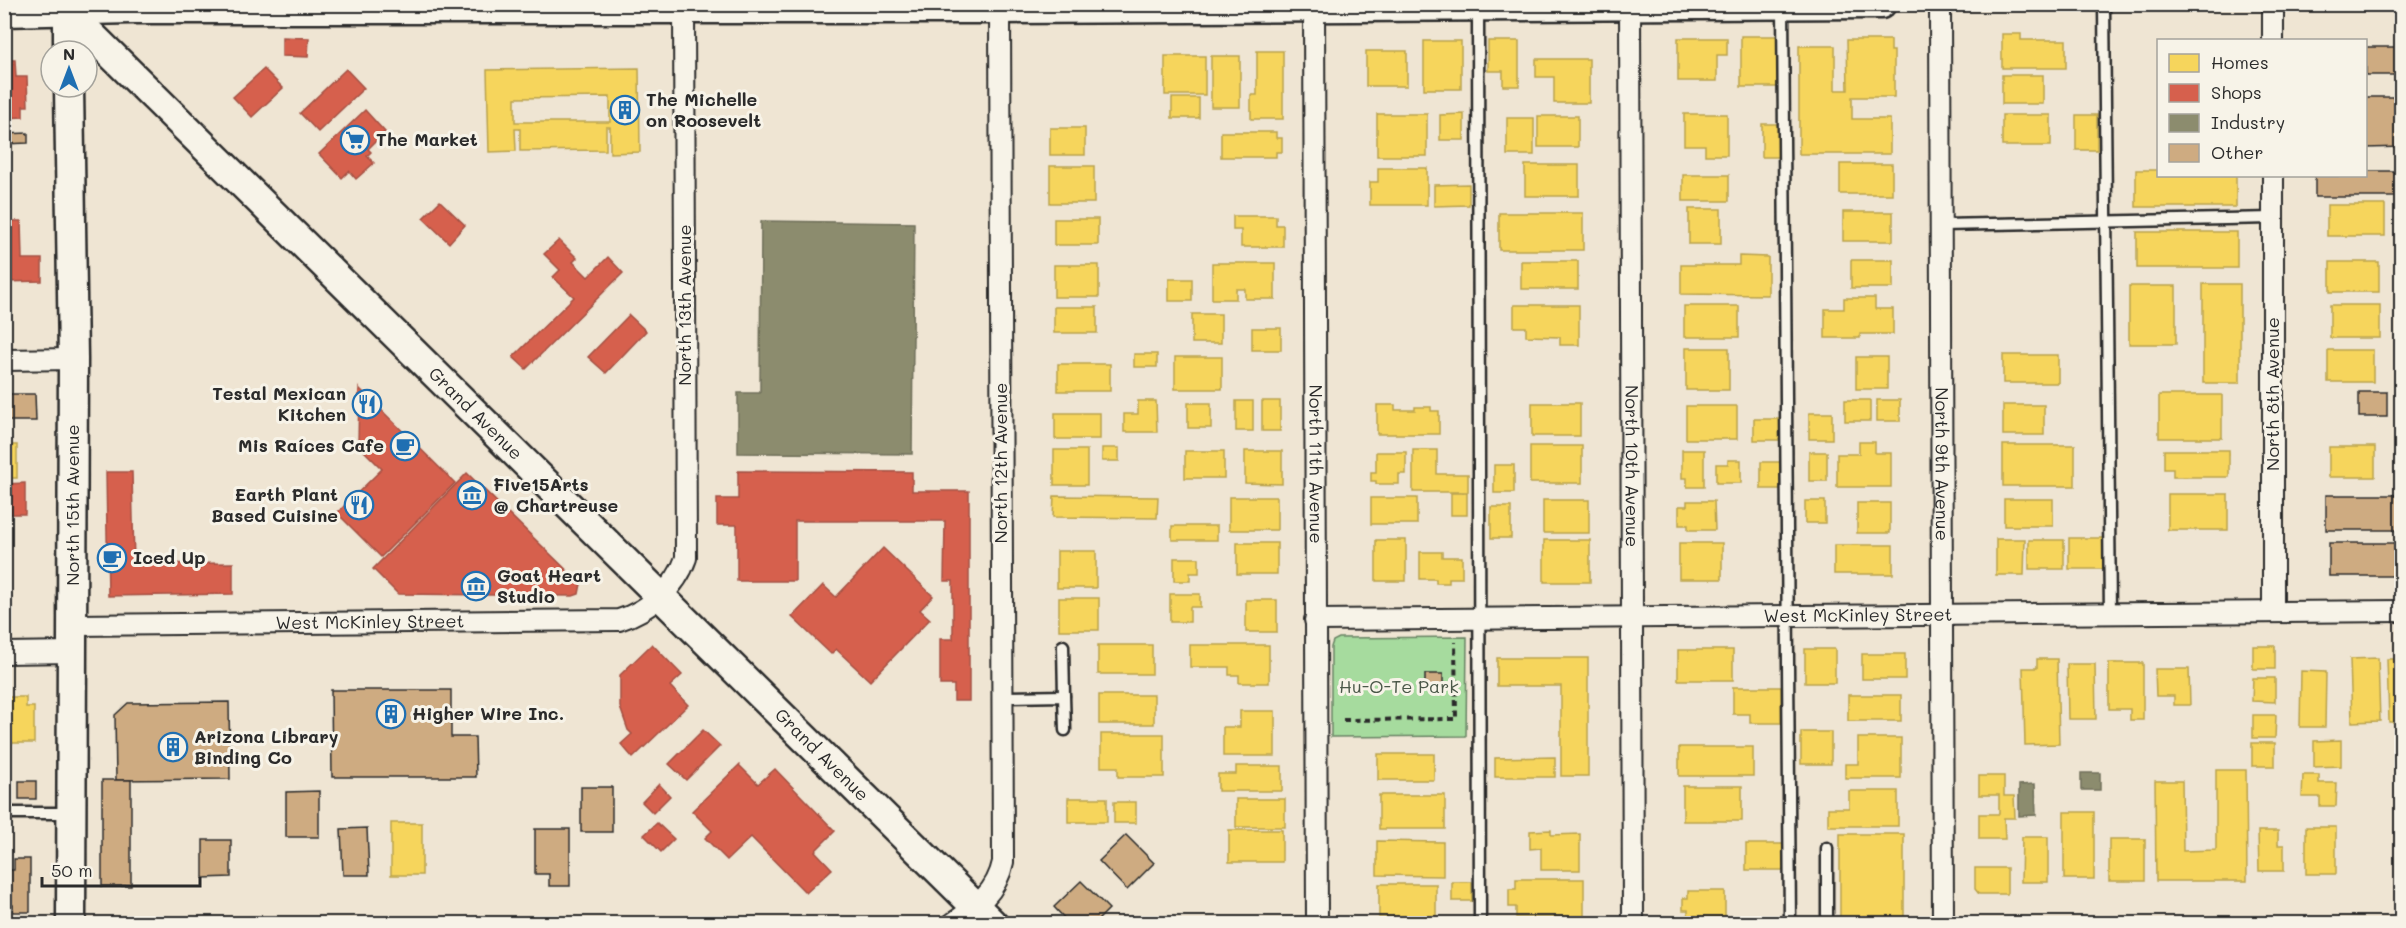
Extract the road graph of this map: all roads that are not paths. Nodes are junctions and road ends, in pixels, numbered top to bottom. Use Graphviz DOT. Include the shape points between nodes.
graph roads {
  1 [pos="1881,4"];
  2 [pos="1940,4"];
  3 [pos="2104,4"];
  4 [pos="2273,4"];
  5 [pos="1784,5"];
  6 [pos="684,6"];
  7 [pos="1314,6"];
  8 [pos="66,7"];
  9 [pos="1478,7"];
  10 [pos="1630,7"];
  11 [pos="1000,9"];
  12 [pos="4,12"];
  13 [pos="67,39"];
  14 [pos="2273,39"];
  15 [pos="69,99"];
  16 [pos="2273,177"];
  17 [pos="2273,218"];
  18 [pos="2106,221"];
  19 [pos="1942,225"];
  20 [pos="73,359"];
  21 [pos="4,360"];
  22 [pos="660,597"];
  23 [pos="2402,611"];
  24 [pos="2273,612"];
  25 [pos="2110,614"];
  26 [pos="1943,615"];
  27 [pos="1789,616"];
  28 [pos="1630,618"];
  29 [pos="1479,619"];
  30 [pos="1315,620"];
  31 [pos="73,638"];
  32 [pos="1063,646"];
  33 [pos="4,653"];
  34 [pos="1064,696"];
  35 [pos="1003,697"];
  36 [pos="1065,730"];
  37 [pos="4,813"];
  38 [pos="71,813"];
  39 [pos="1827,848"];
  40 [pos="984,915"];
  41 [pos="71,924"];
  42 [pos="952,924"];
  43 [pos="1317,924"];
  44 [pos="1480,924"];
  45 [pos="1633,924"];
  46 [pos="1790,924"];
  47 [pos="1827,924"];
  48 [pos="1943,924"];
  1 -- 5 [label="street"];
  2 -- 19 [label="street, North 9th Avenue"];
  3 -- 18 [label="lane"];
  4 -- 14 [label="street"];
  5 -- 10 [label="street"];
  5 -- 27 [label="lane"];
  6 -- 8 [label="street"];
  6 -- 11 [label="street"];
  6 -- 22 [label="street, North 13th Avenue" via="686,558 683,568"];
  7 -- 9 [label="street"];
  7 -- 11 [label="street"];
  7 -- 30 [label="street, North 11th Avenue"];
  8 -- 12 [label="street"];
  8 -- 13 [label="street"];
  8 -- 22 [label="street, Grand Avenue"];
  9 -- 10 [label="street"];
  9 -- 29 [label="lane"];
  10 -- 28 [label="street, North 10th Avenue"];
  11 -- 35 [label="street, North 12th Avenue"];
  15 -- 20 [label="street, North 15th Avenue"];
  16 -- 17 [label="street, North 8th Avenue"];
  17 -- 18 [label="lane"];
  17 -- 24 [label="street, North 8th Avenue"];
  18 -- 19 [label="lane"];
  18 -- 25 [label="lane"];
  19 -- 26 [label="street, North 9th Avenue"];
  20 -- 21 [label="street"];
  20 -- 31 [label="street, North 15th Avenue"];
  22 -- 31 [label="street, West McKinley Street" via="635,615 619,620"];
  22 -- 40 [label="street, Grand Avenue"];
  23 -- 24 [label="street, West McKinley Street"];
  24 -- 25 [label="street, West McKinley Street"];
  25 -- 26 [label="street, West McKinley Street"];
  26 -- 27 [label="street, West McKinley Street"];
  26 -- 48 [label="street, North 9th Avenue"];
  27 -- 28 [label="street, West McKinley Street"];
  27 -- 46 [label="lane"];
  28 -- 29 [label="street, West McKinley Street"];
  28 -- 45 [label="street, North 10th Avenue"];
  29 -- 30 [label="street, West McKinley Street"];
  29 -- 44 [label="lane"];
  30 -- 43 [label="street, North 11th Avenue"];
  31 -- 33 [label="street, West McKinley Street"];
  31 -- 38 [label="street, North 15th Avenue"];
  32 -- 34 [label="lane"];
  34 -- 35 [label="lane"];
  34 -- 36 [label="lane"];
  35 -- 40 [label="street, North 12th Avenue" via="1003,862"];
  37 -- 38 [label="lane"];
  38 -- 41 [label="street, North 15th Avenue"];
  39 -- 47 [label="lane"];
  40 -- 42 [label="street, North 12th Avenue"];
}
